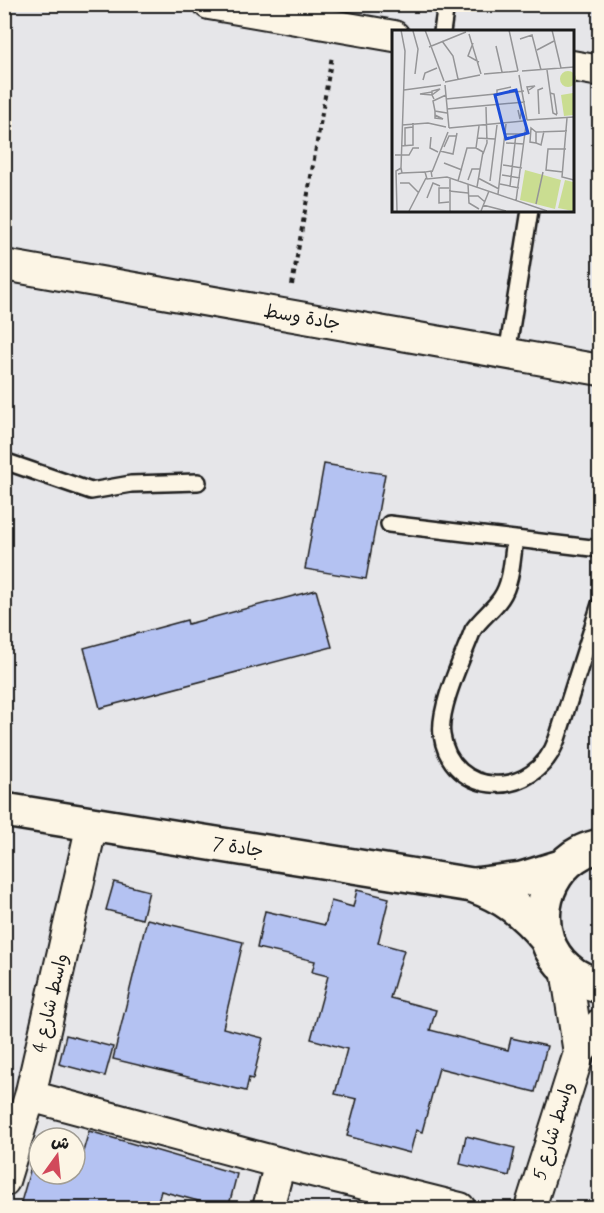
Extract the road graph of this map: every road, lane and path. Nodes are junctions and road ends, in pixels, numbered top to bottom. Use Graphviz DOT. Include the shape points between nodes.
graph roads {
  1 [pos="209,4"];
  2 [pos="446,4"];
  3 [pos="262,9"];
  4 [pos="337,26"];
  5 [pos="442,30"];
  6 [pos="392,36"];
  7 [pos="574,66"];
  8 [pos="600,71"];
  9 [pos="530,212"];
  10 [pos="4,265"];
  11 [pos="287,315"];
  12 [pos="507,354"];
  13 [pos="600,370"];
  14 [pos="4,461"];
  15 [pos="198,482"];
  16 [pos="389,524"];
  17 [pos="515,539"];
  18 [pos="600,549"];
  19 [pos="600,604"];
  20 [pos="4,810"];
  21 [pos="92,824"];
  22 [pos="586,849"];
  23 [pos="472,885"];
  24 [pos="546,938"];
  25 [pos="566,969"];
  26 [pos="600,986"];
  27 [pos="600,1024"];
  28 [pos="579,1053"];
  29 [pos="30,1096"];
  30 [pos="280,1163"];
  31 [pos="4,1181"];
  32 [pos="268,1209"];
  33 [pos="460,1209"];
  34 [pos="530,1209"];
  1 -- 3 [label="street"];
  2 -- 5 [label="lane"];
  3 -- 4 [label="street"];
  4 -- 6 [label="street"];
  4 -- 11 [label="path"];
  7 -- 8 [label="street"];
  9 -- 12 [label="lane"];
  10 -- 11 [label="street, جادة وسط"];
  11 -- 12 [label="street, جادة وسط"];
  12 -- 13 [label="street, جادة وسط"];
  14 -- 15 [label="lane" via="91,491 131,484"];
  16 -- 17 [label="lane"];
  17 -- 18 [label="lane"];
  17 -- 19 [label="lane" via="503,596 473,630 441,722 446,749 464,773 484,782 507,784 535,773 545,763 557,739"];
  20 -- 21 [label="main road, جادة 7"];
  21 -- 23 [label="main road, جادة 7"];
  21 -- 29 [label="street, واسط شارع 4"];
  22 -- 23 [label="main road, جادة 7" via="522,879"];
  22 -- 24 [label="main road" via="548,888 543,913"];
  23 -- 24 [label="main road, جادة 7" via="514,905"];
  24 -- 25 [label="main road, جادة 7"];
  25 -- 26 [label="main road"];
  25 -- 28 [label="street, واسط شارع 5"];
  27 -- 28 [label="street, واسط شارع 5"];
  28 -- 34 [label="street, واسط شارع 5"];
  29 -- 30 [label="street"];
  29 -- 31 [label="street, واسط شارع 4"];
  30 -- 32 [label="street"];
  30 -- 33 [label="street"];
}
